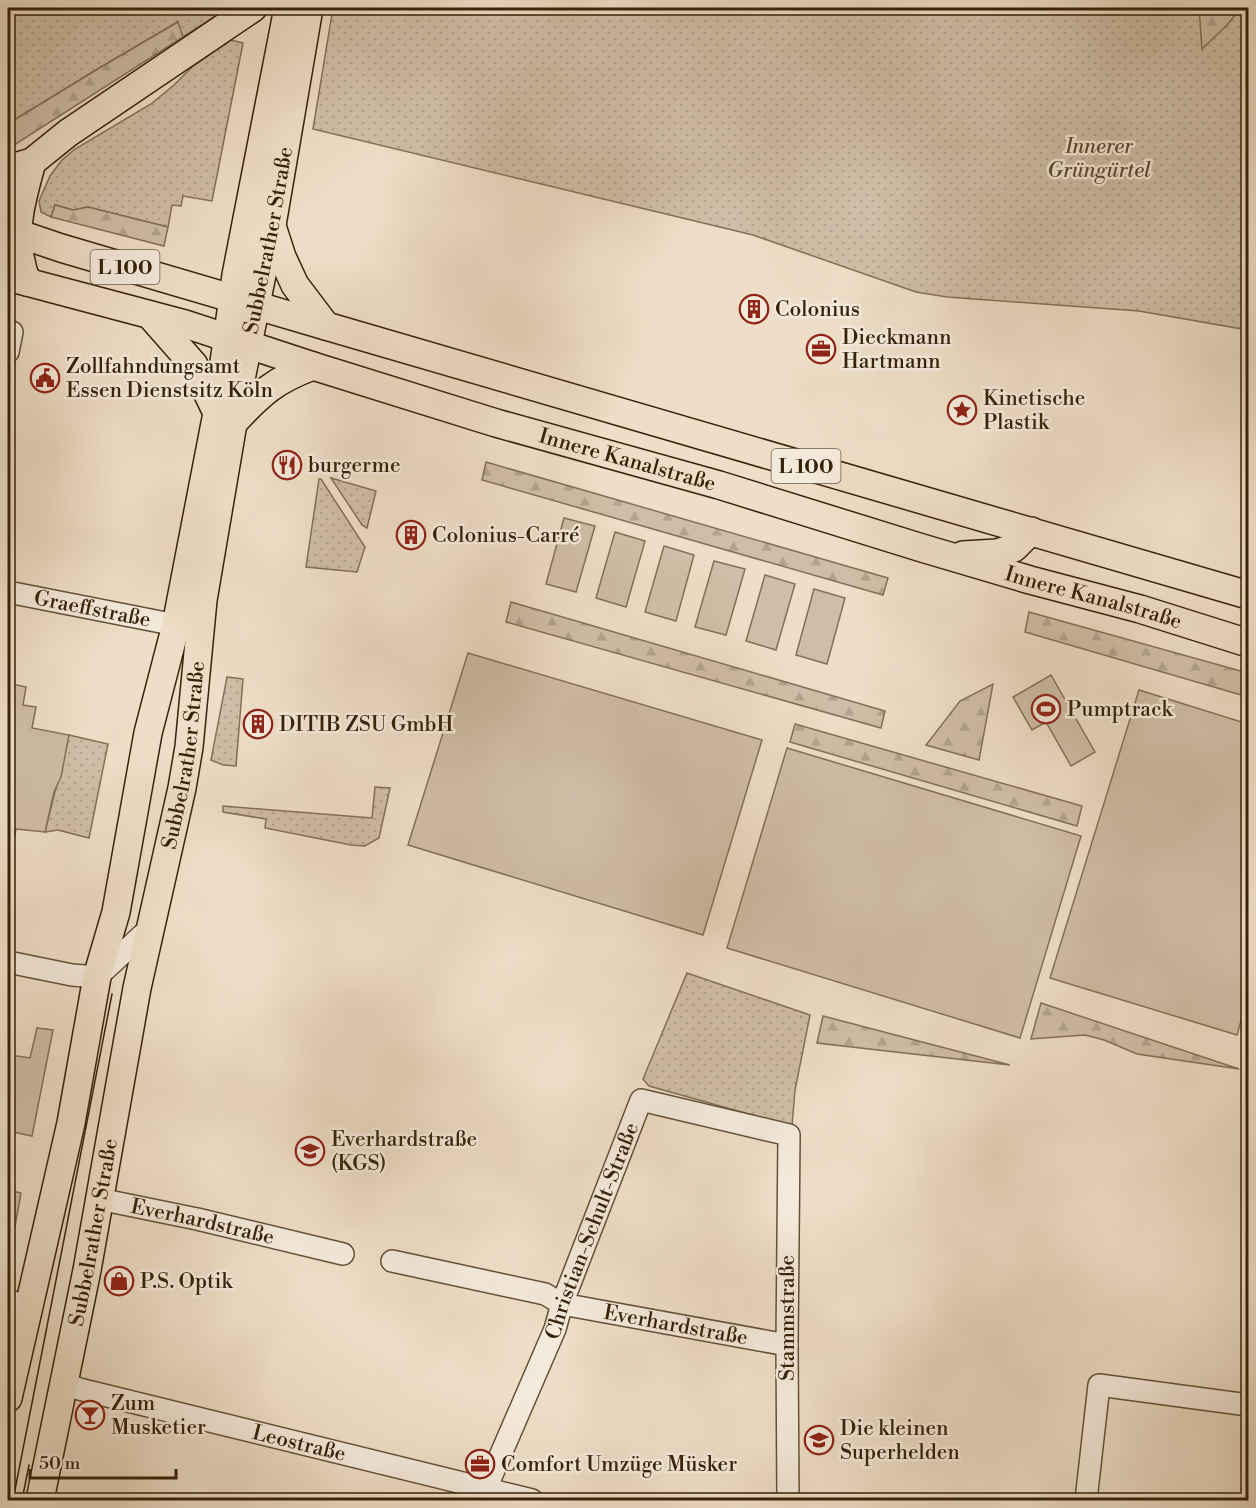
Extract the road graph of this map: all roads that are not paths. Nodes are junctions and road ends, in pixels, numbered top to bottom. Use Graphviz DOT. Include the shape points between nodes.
graph roads {
  1 [pos="253,8"];
  2 [pos="288,8"];
  3 [pos="309,8"];
  4 [pos="20,165"];
  5 [pos="272,225"];
  6 [pos="12,232"];
  7 [pos="17,279"];
  8 [pos="244,301"];
  9 [pos="150,315"];
  10 [pos="327,326"];
  11 [pos="237,341"];
  12 [pos="313,366"];
  13 [pos="225,417"];
  14 [pos="1031,531"];
  15 [pos="950,556"];
  16 [pos="8,592"];
  17 [pos="1248,595"];
  18 [pos="176,625"];
  19 [pos="1248,643"];
  20 [pos="148,733"];
  21 [pos="189,747"];
  22 [pos="136,798"];
  23 [pos="174,826"];
  24 [pos="150,928"];
  25 [pos="8,962"];
  26 [pos="97,977"];
  27 [pos="789,1135"];
  28 [pos="99,1199"];
  29 [pos="343,1254"];
  30 [pos="392,1261"];
  31 [pos="18,1303"];
  32 [pos="562,1304"];
  33 [pos="787,1345"];
  34 [pos="65,1383"];
  35 [pos="8,1398"];
  36 [pos="1248,1405"];
  37 [pos="483,1495"];
  38 [pos="40,1500"];
  39 [pos="532,1500"];
  40 [pos="788,1500"];
  41 [pos="1086,1500"];
  1 -- 4 [label="main road"];
  2 -- 8 [label="main road, Subbelrather Straße"];
  3 -- 5 [label="main road, Subbelrather Straße"];
  4 -- 6 [label="main road" via="18,214"];
  5 -- 8 [label="main road, Subbelrather Straße"];
  5 -- 10 [label="main road" via="295,285"];
  6 -- 7 [label="main road" via="23,270"];
  6 -- 8 [label="main road, Innere Kanalstraße / L 100"];
  7 -- 9 [label="main road, Innere Kanalstraße / L 100"];
  8 -- 10 [label="main road, Innere Kanalstraße / L 100"];
  8 -- 11 [label="main road, Subbelrather Straße"];
  9 -- 11 [label="main road, Innere Kanalstraße / L 100"];
  9 -- 13 [label="main road, L 100" via="194,365"];
  10 -- 14 [label="main road, Innere Kanalstraße / L 100"];
  11 -- 12 [label="main road, Innere Kanalstraße / L 100"];
  11 -- 13 [label="main road, Subbelrather Straße"];
  12 -- 13 [label="main road" via="280,379"];
  12 -- 15 [label="main road, Innere Kanalstraße / L 100"];
  13 -- 18 [label="main road, Subbelrather Straße"];
  13 -- 21 [label="main road, Subbelrather Straße" via="202,600"];
  14 -- 15 [label="main road" via="1014,548"];
  14 -- 17 [label="main road, Innere Kanalstraße / L 100"];
  15 -- 19 [label="main road, Innere Kanalstraße / L 100"];
  16 -- 18 [label="street, Graeffstraße"];
  18 -- 20 [label="main road, Subbelrather Straße"];
  20 -- 21 [label="main road" via="166,750"];
  20 -- 22 [label="main road, Subbelrather Straße"];
  21 -- 23 [label="main road, Subbelrather Straße"];
  22 -- 23 [label="main road"];
  22 -- 26 [label="main road, Subbelrather Straße" via="116,912"];
  23 -- 24 [label="main road, Subbelrather Straße"];
  24 -- 26 [label="street"];
  24 -- 28 [label="main road, Subbelrather Straße"];
  25 -- 26 [label="street"];
  26 -- 31 [label="main road, Subbelrather Straße" via="71,1123"];
  27 -- 32 [label="street, Christian-Schult-Straße" via="641,1100"];
  27 -- 33 [label="street, Stammstraße"];
  28 -- 29 [label="street, Everhardstraße"];
  28 -- 34 [label="main road, Subbelrather Straße"];
  30 -- 32 [label="street, Everhardstraße" via="545,1294"];
  31 -- 35 [label="main road, Subbelrather Straße"];
  32 -- 33 [label="street, Everhardstraße"];
  32 -- 37 [label="street, Christian-Schult-Straße"];
  33 -- 40 [label="street, Stammstraße"];
  34 -- 37 [label="street, Leostraße"];
  34 -- 38 [label="main road, Subbelrather Straße"];
  36 -- 41 [label="street" via="1099,1384"];
  37 -- 39 [label="street, Leostraße"];
}
